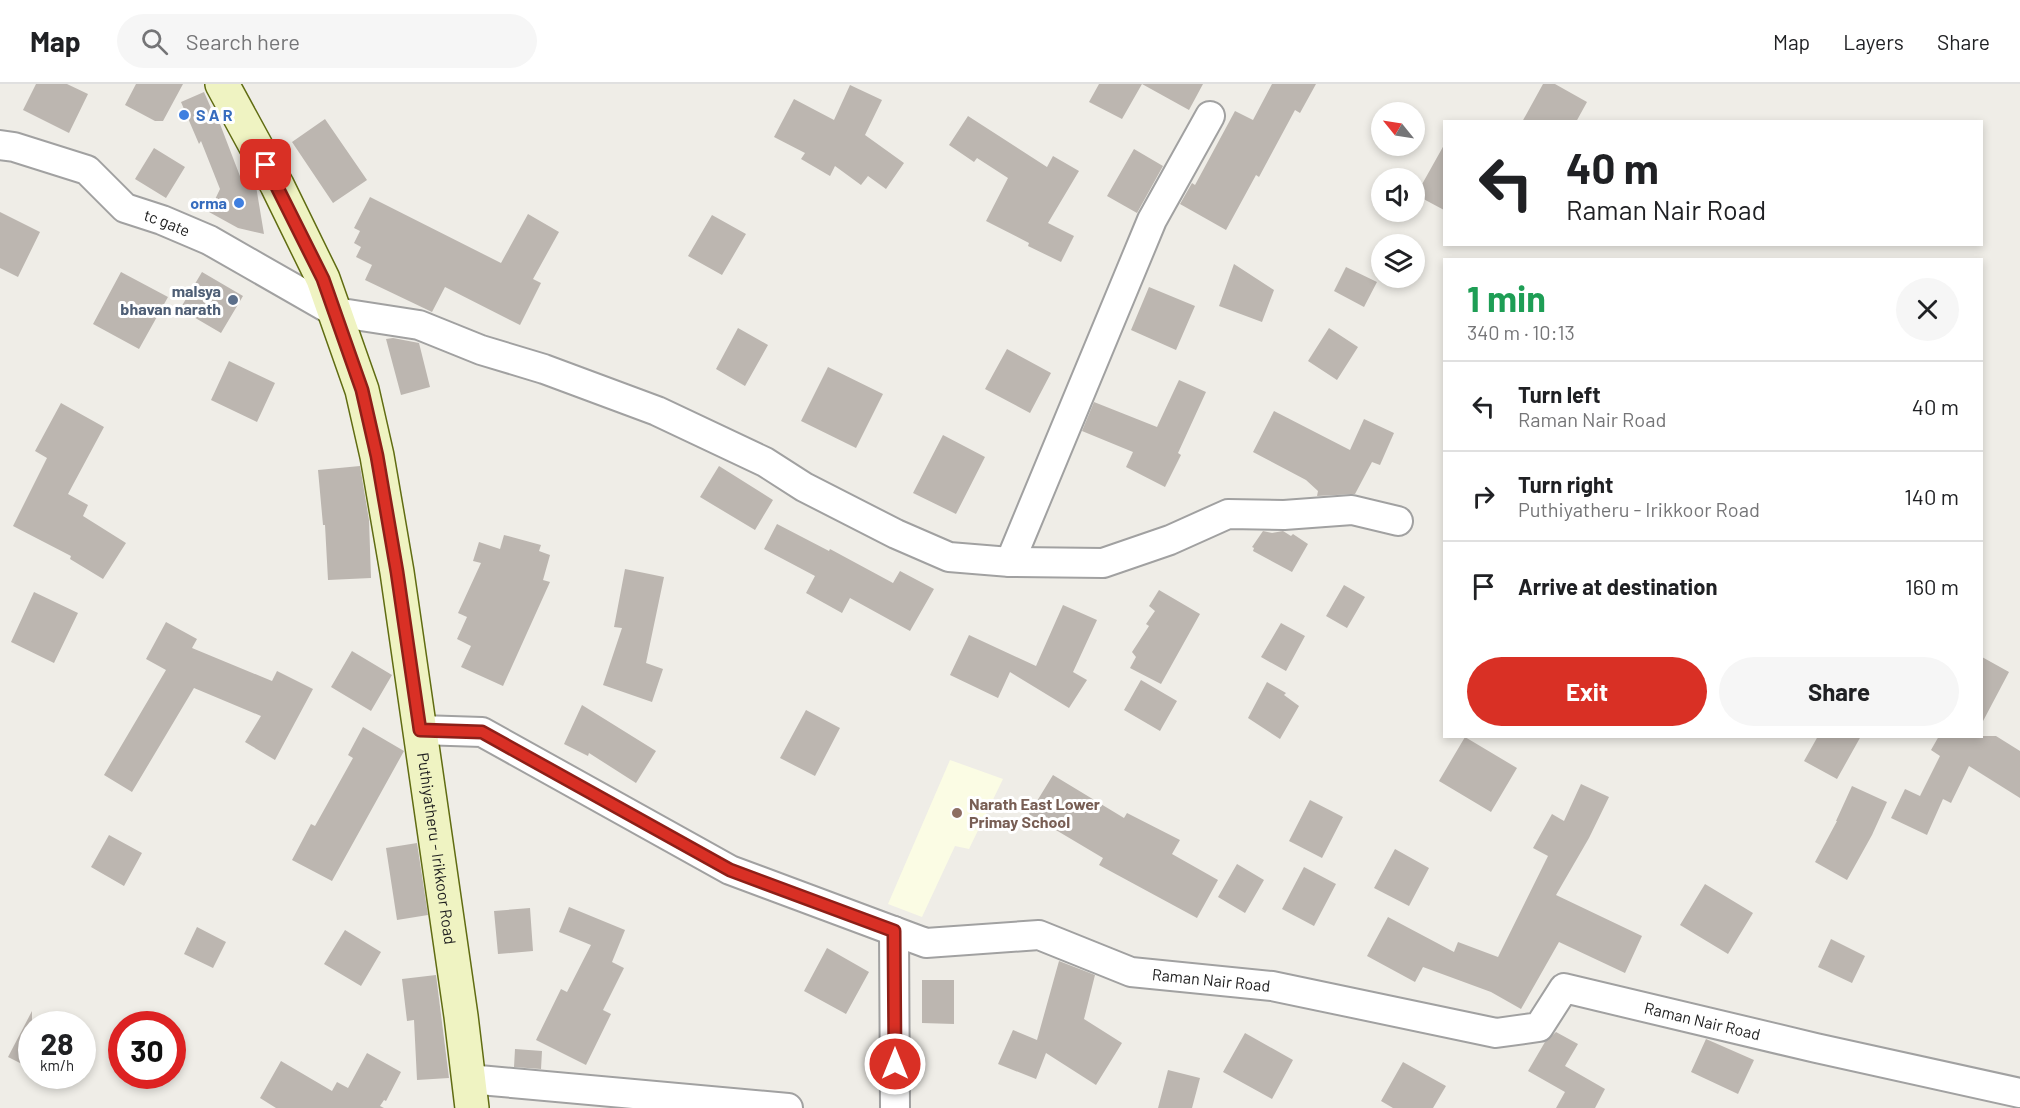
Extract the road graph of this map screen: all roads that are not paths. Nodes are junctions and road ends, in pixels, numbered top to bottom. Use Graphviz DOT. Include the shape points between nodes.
graph roads {
  1 [pos="222,84"];
  2 [pos="1210,116"];
  3 [pos="0,145"];
  4 [pos="335,312"];
  5 [pos="1398,520"];
  6 [pos="1010,561"];
  7 [pos="420,730"];
  8 [pos="894,931"];
  9 [pos="470,1093"];
  10 [pos="2020,1093"];
  11 [pos="788,1108"];
  12 [pos="895,1108"];
  1 -- 4 [label="main road, Puthiyatheru - Irikkoor Road" via="277,185"];
  2 -- 6 [label="street" via="1152,220"];
  3 -- 4 [label="street, tc gate" via="87,170 125,208 209,240"];
  4 -- 6 [label="street" via="419,325 481,351 544,369 657,411 765,462 804,488 949,557"];
  4 -- 7 [label="main road, Puthiyatheru - Irikkoor Road" via="362,390 377,456"];
  5 -- 6 [label="street" via="1352,510 1228,514 1170,540 1103,563"];
  7 -- 8 [label="street, Raman Nair Road" via="482,732 730,870"];
  7 -- 9 [label="main road, Puthiyatheru - Irikkoor Road"];
  8 -- 10 [label="street, Raman Nair Road" via="926,943 1039,935 1131,972 1272,986 1496,1033 1539,1027 1564,988"];
  8 -- 12 [label="street"];
  9 -- 11 [label="street"];
}
